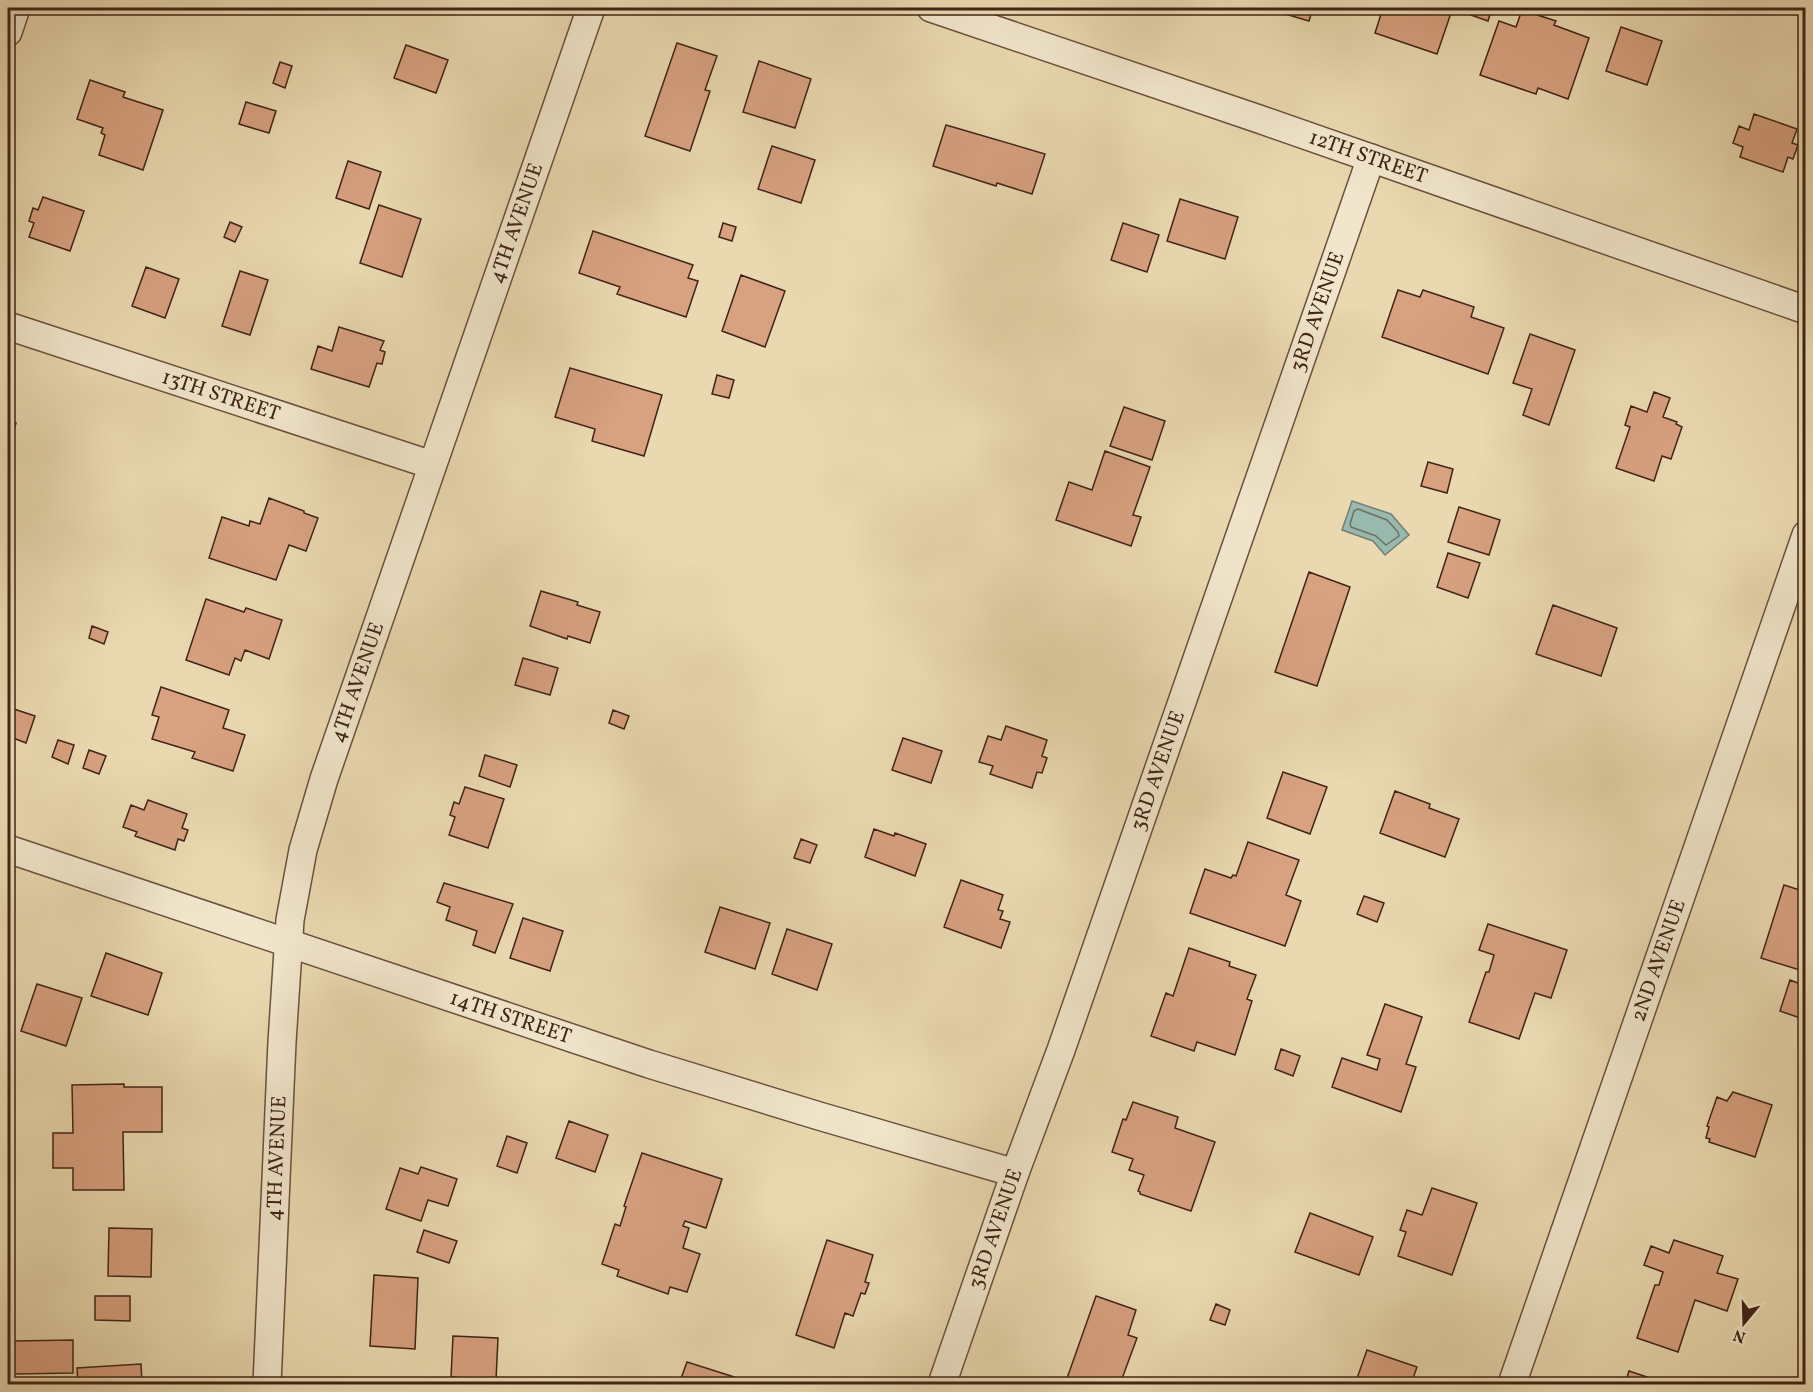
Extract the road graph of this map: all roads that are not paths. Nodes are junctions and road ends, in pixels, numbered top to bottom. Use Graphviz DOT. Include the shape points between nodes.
graph roads {
  1 [pos="16,8"];
  2 [pos="591,8"];
  3 [pos="931,8"];
  4 [pos="8,32"];
  5 [pos="1371,158"];
  6 [pos="1806,310"];
  7 [pos="8,326"];
  8 [pos="432,465"];
  9 [pos="1806,535"];
  10 [pos="8,849"];
  11 [pos="288,944"];
  12 [pos="1015,1173"];
  13 [pos="267,1384"];
  14 [pos="942,1384"];
  15 [pos="1512,1384"];
  1 -- 4 [label="street"];
  2 -- 8 [label="street, 4TH AVENUE"];
  3 -- 5 [label="street, 12TH STREET"];
  5 -- 6 [label="street, 12TH STREET"];
  5 -- 12 [label="street, 3RD AVENUE" via="1062,1050"];
  7 -- 8 [label="street, 13TH STREET"];
  8 -- 11 [label="street, 4TH AVENUE" via="309,828 293,895"];
  9 -- 15 [label="street, 2ND AVENUE"];
  10 -- 11 [label="street, 14TH STREET"];
  11 -- 12 [label="street, 14TH STREET" via="649,1064"];
  11 -- 13 [label="street, 4TH AVENUE"];
  12 -- 14 [label="street, 3RD AVENUE"];
}
